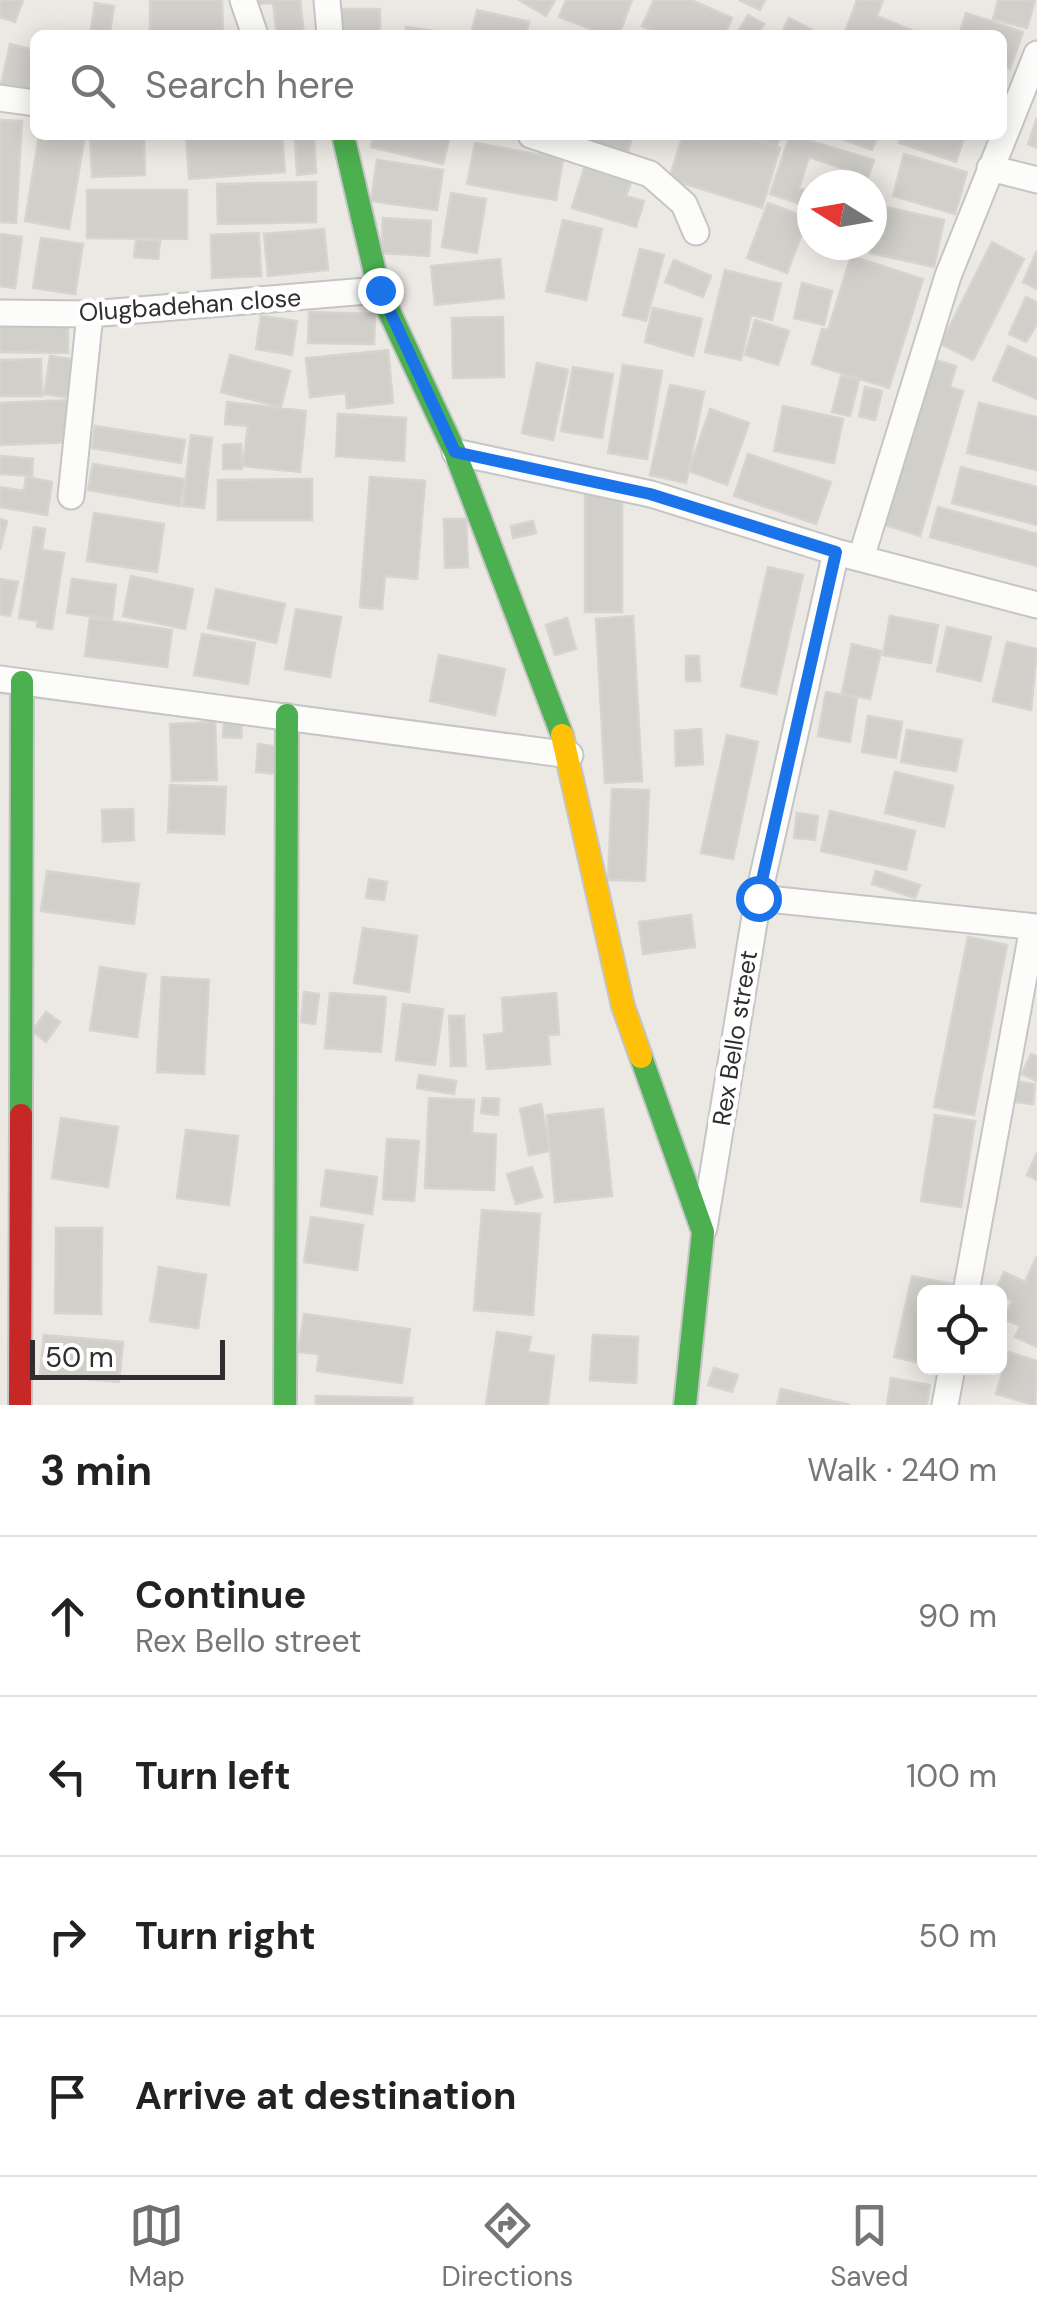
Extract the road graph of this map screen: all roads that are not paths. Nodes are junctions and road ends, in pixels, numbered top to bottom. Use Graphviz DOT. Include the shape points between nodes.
graph roads {
  1 [pos="243,0"];
  2 [pos="328,0"];
  3 [pos="253,30"];
  4 [pos="330,30"];
  5 [pos="1037,54"];
  6 [pos="0,98"];
  7 [pos="30,101"];
  8 [pos="1007,127"];
  9 [pos="344,140"];
  10 [pos="546,140"];
  11 [pos="1002,140"];
  12 [pos="990,168"];
  13 [pos="1037,180"];
  14 [pos="696,232"];
  15 [pos="380,290"];
  16 [pos="0,312"];
  17 [pos="90,314"];
  18 [pos="455,452"];
  19 [pos="71,496"];
  20 [pos="836,552"];
  21 [pos="861,558"];
  22 [pos="1037,605"];
  23 [pos="11,681"];
  24 [pos="287,714"];
  25 [pos="570,755"];
  26 [pos="758,898"];
  27 [pos="1035,927"];
  28 [pos="703,1232"];
  29 [pos="967,1285"];
  30 [pos="951,1375"];
  31 [pos="20,1405"];
  32 [pos="285,1405"];
  33 [pos="685,1405"];
  34 [pos="945,1405"];
  1 -- 3 [label="street"];
  2 -- 4 [label="street"];
  5 -- 8 [label="street"];
  6 -- 7 [label="street"];
  9 -- 15 [label="street"];
  10 -- 14 [label="street" via="650,174 684,204"];
  11 -- 12 [label="street"];
  12 -- 13 [label="street"];
  12 -- 21 [label="street" via="948,276"];
  15 -- 17 [label="street, Olugbadehan close"];
  15 -- 18 [label="street"];
  16 -- 17 [label="street, Olugbadehan close"];
  17 -- 19 [label="street"];
  18 -- 20 [label="street" via="650,494"];
  18 -- 25 [label="street"];
  20 -- 21 [label="street"];
  20 -- 26 [label="street, Rex Bello street"];
  21 -- 22 [label="street"];
  23 -- 24 [label="street"];
  23 -- 31 [label="street"];
  24 -- 25 [label="street"];
  24 -- 32 [label="street"];
  25 -- 28 [label="street" via="623,1006"];
  26 -- 27 [label="street"];
  26 -- 28 [label="street, Rex Bello street"];
  27 -- 29 [label="street"];
  28 -- 33 [label="street"];
  30 -- 34 [label="street"];
}
